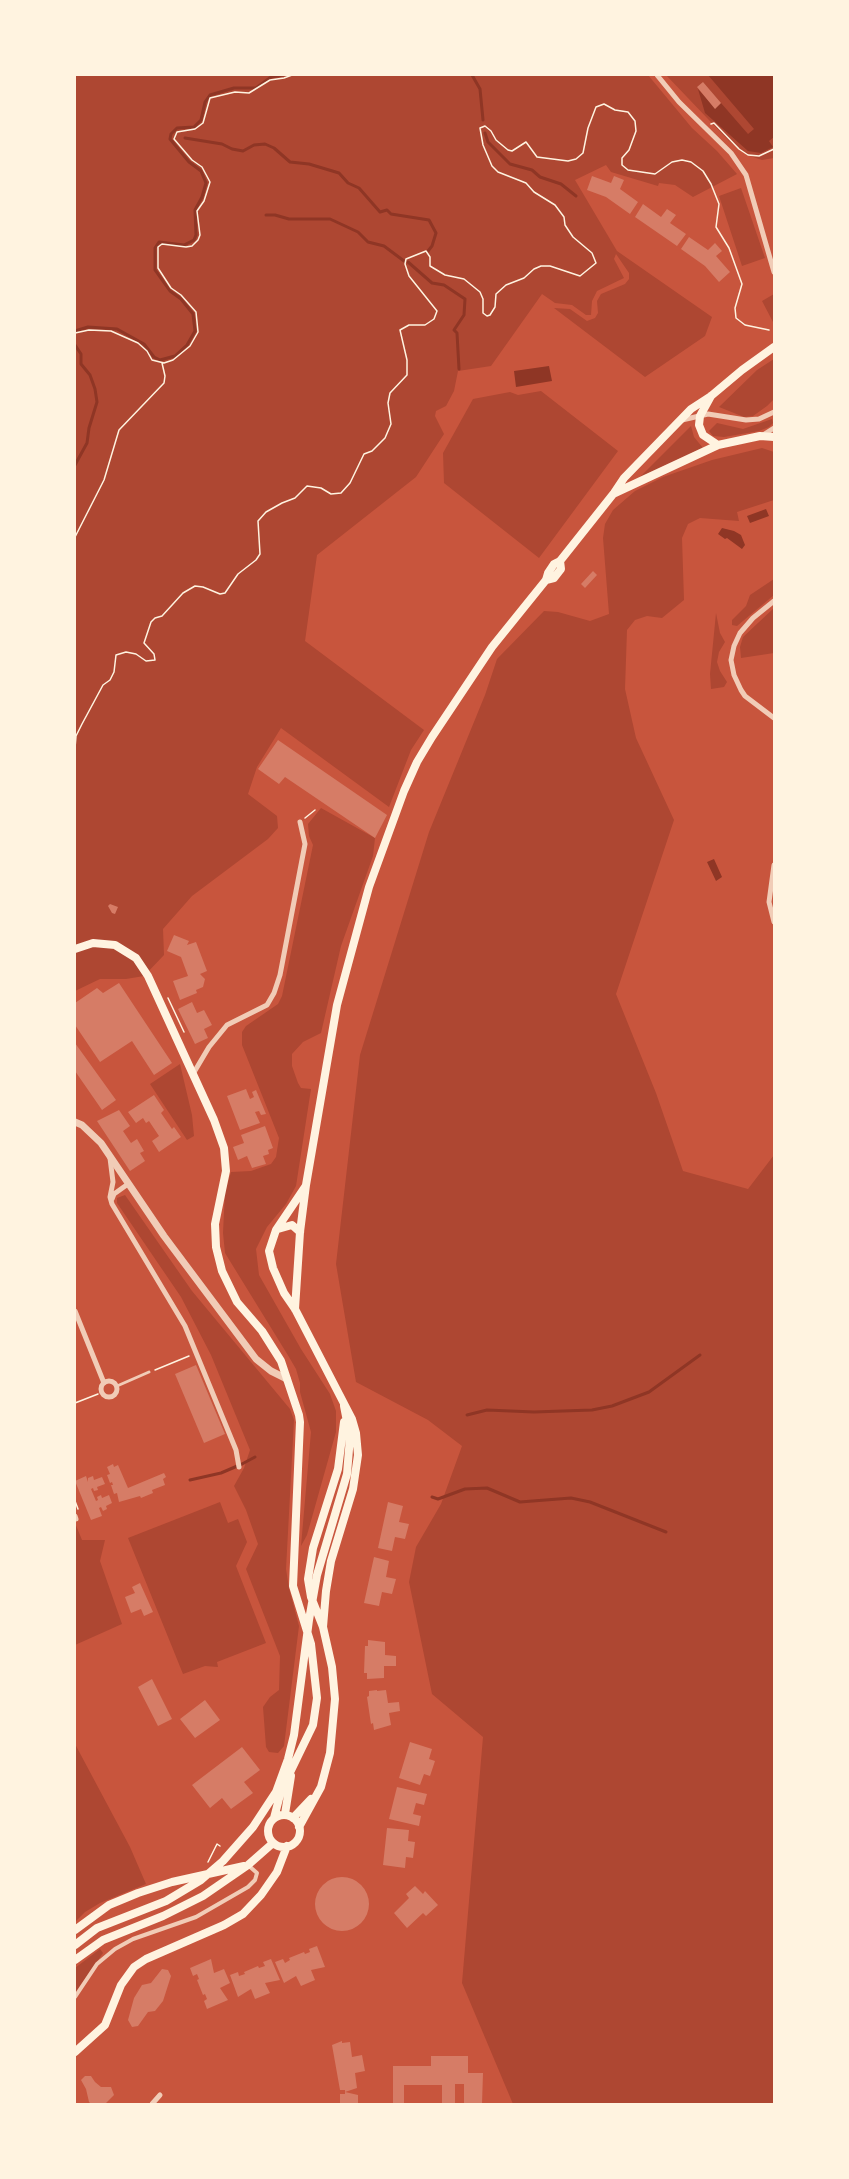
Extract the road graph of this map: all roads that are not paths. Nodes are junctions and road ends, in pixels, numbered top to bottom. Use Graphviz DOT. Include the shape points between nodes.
graph roads {
  1 [pos="657,75"];
  2 [pos="774,272"];
  3 [pos="774,347"];
  4 [pos="711,396"];
  5 [pos="774,412"];
  6 [pos="700,416"];
  7 [pos="682,420"];
  8 [pos="774,428"];
  9 [pos="760,436"];
  10 [pos="774,437"];
  11 [pos="718,445"];
  12 [pos="614,494"];
  13 [pos="774,601"];
  14 [pos="774,718"];
  15 [pos="300,822"];
  16 [pos="774,865"];
  17 [pos="774,922"];
  18 [pos="75,949"];
  19 [pos="193,1074"];
  20 [pos="75,1122"];
  21 [pos="109,1153"];
  22 [pos="128,1184"];
  23 [pos="306,1185"];
  24 [pos="113,1207"];
  25 [pos="276,1230"];
  26 [pos="300,1232"];
  27 [pos="295,1310"];
  28 [pos="75,1311"];
  29 [pos="149,1372"];
  30 [pos="287,1379"];
  31 [pos="105,1383"];
  32 [pos="117,1386"];
  33 [pos="344,1406"];
  34 [pos="239,1467"];
  35 [pos="323,1627"];
  36 [pos="293,1766"];
  37 [pos="321,1787"];
  38 [pos="289,1816"];
  39 [pos="274,1818"];
  40 [pos="268,1827"];
  41 [pos="299,1827"];
  42 [pos="280,1845"];
  43 [pos="259,1855"];
  44 [pos="248,1865"];
  45 [pos="75,1930"];
  46 [pos="75,1945"];
  47 [pos="75,1960"];
  48 [pos="75,1997"];
  49 [pos="77,2049"];
  50 [pos="160,2095"];
  51 [pos="152,2104"];
  1 -- 2 [label="street" via="747,175"];
  3 -- 4 [label="main road"];
  4 -- 6 [label="main road"];
  4 -- 7 [label="main road" via="699,402"];
  5 -- 6 [label="street" via="746,420"];
  6 -- 7 [label="street"];
  6 -- 11 [label="main road" via="701,432"];
  7 -- 12 [label="main road" via="624,478"];
  8 -- 9 [label="street"];
  9 -- 10 [label="main road"];
  9 -- 11 [label="main road"];
  11 -- 12 [label="main road"];
  12 -- 23 [label="main road" via="554,564 464,687 432,736 404,791 369,888 337,1005"];
  13 -- 14 [label="street" via="740,633 731,660 745,696"];
  15 -- 19 [label="street" via="305,844 274,993 267,1005 227,1025"];
  16 -- 17 [label="street" via="769,902"];
  18 -- 19 [label="main road" via="107,943 136,958"];
  19 -- 30 [label="main road" via="217,1126 226,1158 215,1224 222,1271 237,1302 273,1346"];
  20 -- 21 [label="street" via="94,1135"];
  21 -- 22 [label="street"];
  21 -- 24 [label="street"];
  22 -- 24 [label="street" via="113,1196"];
  22 -- 30 [label="street" via="256,1359"];
  23 -- 25 [label="main road"];
  23 -- 26 [label="main road"];
  24 -- 34 [label="street" via="181,1319 236,1450"];
  25 -- 26 [label="main road" via="292,1225"];
  25 -- 27 [label="main road" via="269,1251 273,1268"];
  26 -- 27 [label="main road"];
  27 -- 33 [label="main road"];
  28 -- 31 [label="street"];
  29 -- 32 [label="lane"];
  30 -- 36 [label="main road" via="300,1422 293,1586 311,1644 317,1698 312,1725"];
  31 -- 32 [label="street" via="111,1381"];
  31 -- 32 [label="street" via="101,1388 108,1397 115,1394"];
  33 -- 35 [label="main road" via="352,1419 358,1455 353,1489 331,1561"];
  33 -- 35 [label="main road" via="338,1469 313,1548 308,1580"];
  33 -- 46 [label="main road" via="350,1437 347,1474 317,1575 294,1735 276,1792 253,1827 201,1880 166,1901 97,1928"];
  35 -- 37 [label="main road" via="335,1699 330,1753"];
  36 -- 38 [label="main road"];
  36 -- 39 [label="main road"];
  37 -- 38 [label="main road"];
  37 -- 41 [label="main road"];
  38 -- 39 [label="main road"];
  38 -- 41 [label="main road"];
  39 -- 40 [label="main road"];
  40 -- 42 [label="main road" via="268,1835"];
  40 -- 43 [label="main road"];
  41 -- 42 [label="main road" via="297,1839"];
  42 -- 43 [label="main road"];
  42 -- 49 [label="main road" via="277,1872 261,1895 236,1919 134,1967 121,1985 105,2025"];
  43 -- 44 [label="main road"];
  44 -- 45 [label="main road" via="155,1887 109,1905"];
  44 -- 47 [label="main road" via="203,1896 103,1940"];
  44 -- 48 [label="street" via="257,1873 252,1884 183,1922 115,1949 97,1964"];
  50 -- 51 [label="street"];
}
